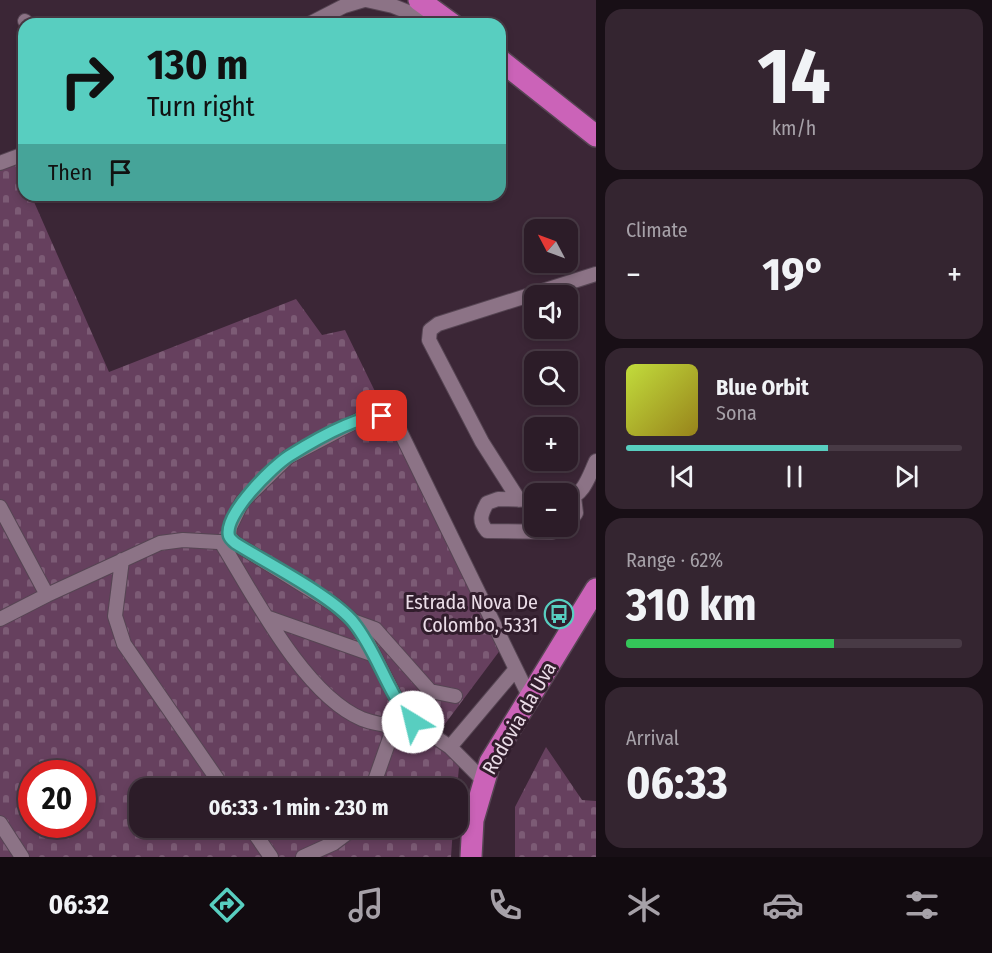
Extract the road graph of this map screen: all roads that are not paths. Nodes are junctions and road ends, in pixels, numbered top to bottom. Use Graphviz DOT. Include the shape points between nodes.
graph roads {
  1 [pos="365,0"];
  2 [pos="419,0"];
  3 [pos="321,18"];
  4 [pos="422,18"];
  5 [pos="444,18"];
  6 [pos="506,65"];
  7 [pos="596,136"];
  8 [pos="18,156"];
  9 [pos="0,163"];
  10 [pos="596,274"];
  11 [pos="596,461"];
  12 [pos="578,493"];
  13 [pos="519,500"];
  14 [pos="524,500"];
  15 [pos="0,507"];
  16 [pos="524,532"];
  17 [pos="228,543"];
  18 [pos="122,560"];
  19 [pos="596,589"];
  20 [pos="46,594"];
  21 [pos="268,618"];
  22 [pos="0,619"];
  23 [pos="353,621"];
  24 [pos="374,655"];
  25 [pos="515,670"];
  26 [pos="455,696"];
  27 [pos="529,696"];
  28 [pos="401,708"];
  29 [pos="393,727"];
  30 [pos="450,747"];
  31 [pos="216,778"];
  32 [pos="376,778"];
  33 [pos="483,780"];
  34 [pos="0,824"];
  35 [pos="258,838"];
  36 [pos="342,838"];
  37 [pos="22,857"];
  38 [pos="271,857"];
  39 [pos="303,857"];
  40 [pos="471,857"];
  1 -- 3 [label="street"];
  1 -- 4 [label="street"];
  2 -- 5 [label="highway"];
  6 -- 7 [label="highway"];
  8 -- 9 [label="street"];
  10 -- 13 [label="street" via="438,324 430,330 429,340 477,432"];
  11 -- 12 [label="street"];
  13 -- 14 [label="street"];
  13 -- 16 [label="street" via="487,503 481,515 482,525 488,531"];
  15 -- 20 [label="street"];
  17 -- 18 [label="street" via="160,543"];
  17 -- 21 [label="street"];
  17 -- 23 [label="street" via="335,605"];
  17 -- 25 [label="street" via="230,527 242,502 288,457 366,416 382,416 396,423"];
  18 -- 20 [label="street"];
  18 -- 31 [label="street" via="115,616 124,644"];
  19 -- 27 [label="highway, Rodovia da Uva"];
  20 -- 22 [label="street"];
  21 -- 24 [label="street"];
  21 -- 29 [label="street" via="291,654 339,704 362,719"];
  23 -- 24 [label="street"];
  23 -- 26 [label="street" via="375,629 430,691"];
  24 -- 28 [label="street"];
  25 -- 27 [label="street"];
  25 -- 30 [label="street"];
  27 -- 33 [label="highway, Rodovia da Uva"];
  28 -- 29 [label="street"];
  28 -- 30 [label="street" via="413,722"];
  29 -- 32 [label="street"];
  30 -- 33 [label="street"];
  33 -- 40 [label="highway, Rodovia da Uva" via="473,820"];
  34 -- 37 [label="street"];
  35 -- 38 [label="street"];
  36 -- 39 [label="street"];
}
